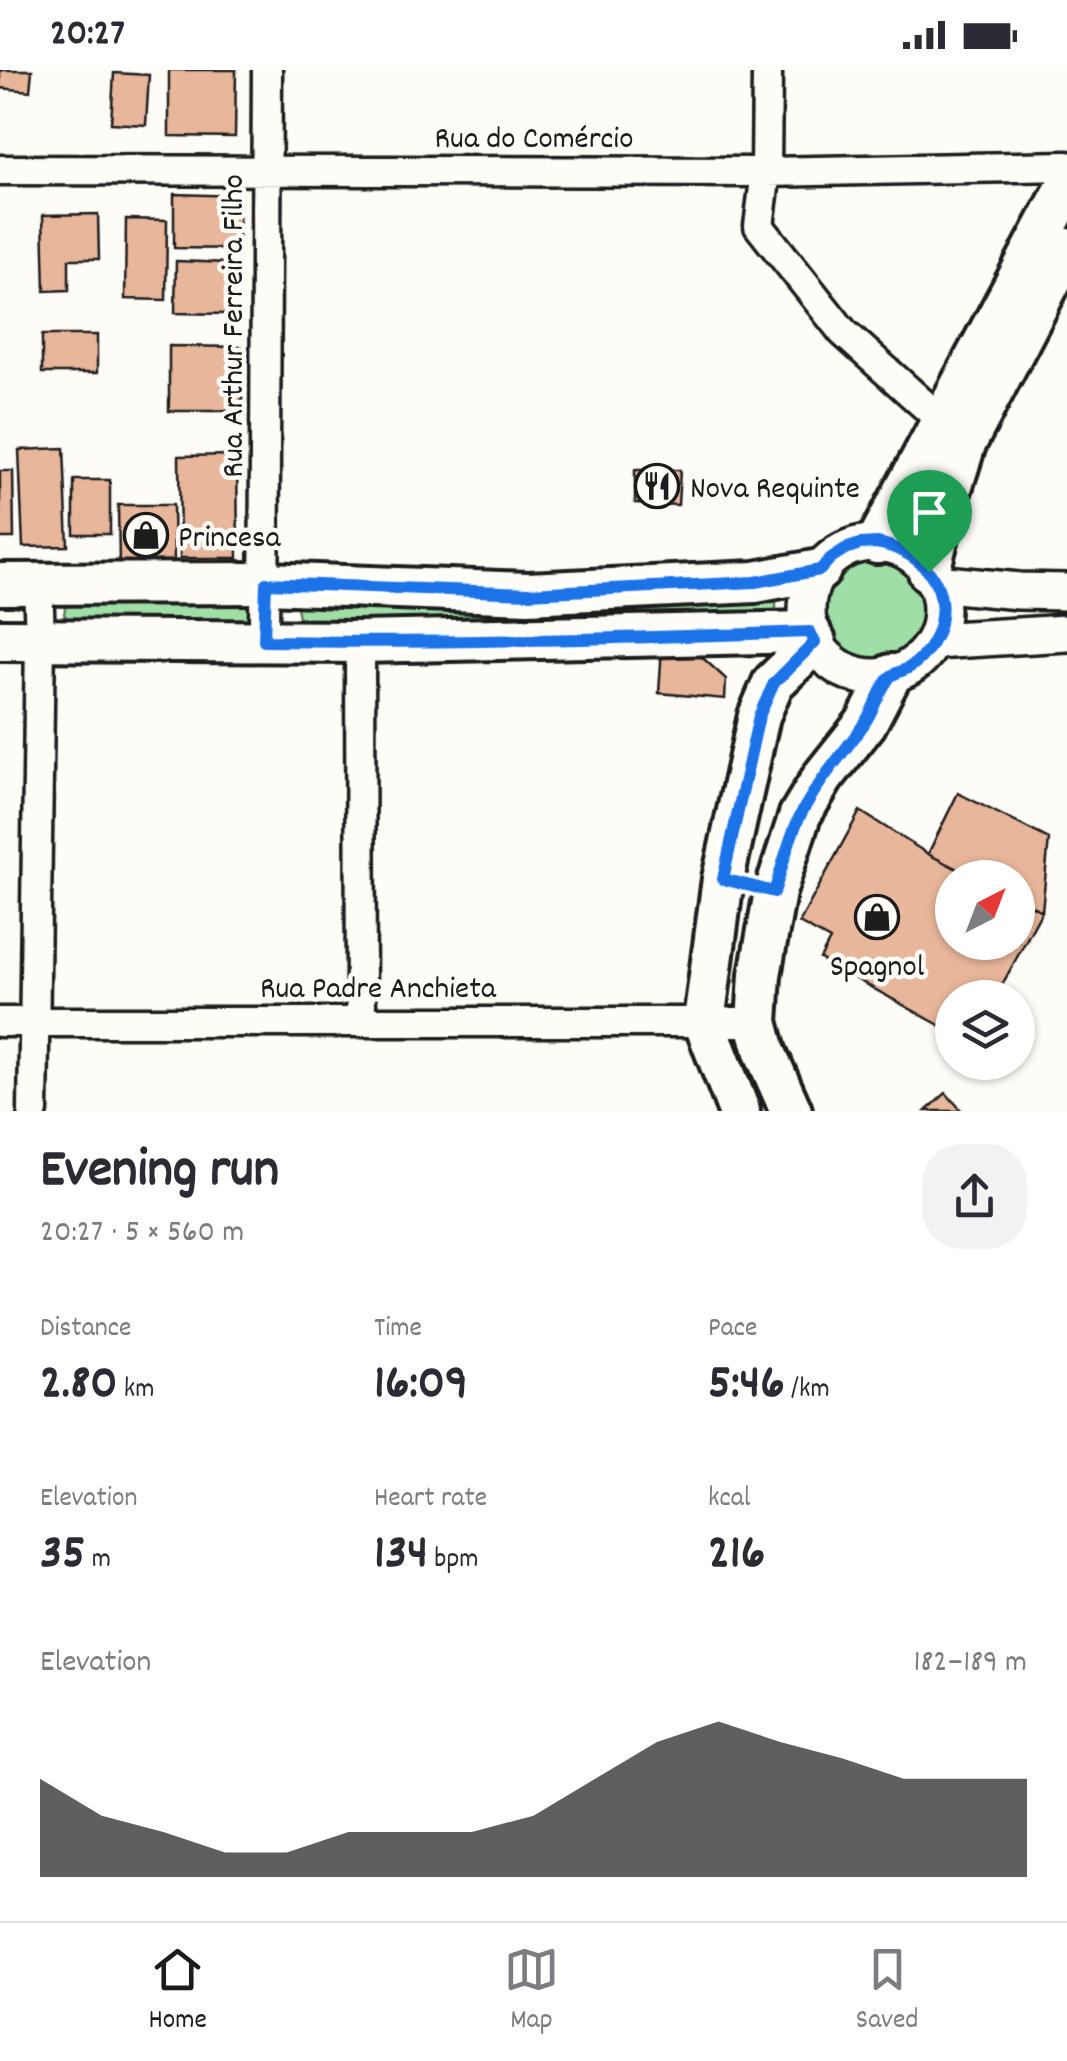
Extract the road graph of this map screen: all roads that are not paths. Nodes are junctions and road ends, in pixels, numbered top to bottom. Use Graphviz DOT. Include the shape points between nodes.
graph roads {
  1 [pos="267,70"];
  2 [pos="767,70"];
  3 [pos="1067,166"];
  4 [pos="267,169"];
  5 [pos="0,170"];
  6 [pos="766,172"];
  7 [pos="1067,187"];
  8 [pos="1067,249"];
  9 [pos="954,431"];
  10 [pos="877,543"];
  11 [pos="820,570"];
  12 [pos="932,578"];
  13 [pos="266,583"];
  14 [pos="19,584"];
  15 [pos="1067,592"];
  16 [pos="528,593"];
  17 [pos="1067,633"];
  18 [pos="812,637"];
  19 [pos="20,640"];
  20 [pos="526,640"];
  21 [pos="264,641"];
  22 [pos="934,641"];
  23 [pos="360,642"];
  24 [pos="891,675"];
  25 [pos="723,879"];
  26 [pos="774,892"];
  27 [pos="360,1021"];
  28 [pos="704,1021"];
  29 [pos="0,1022"];
  30 [pos="32,1022"];
  31 [pos="757,1022"];
  32 [pos="32,1111"];
  33 [pos="739,1111"];
  34 [pos="792,1111"];
  1 -- 4 [label="street, Rua Arthur Ferreira Filho"];
  2 -- 6 [label="street"];
  3 -- 6 [label="street, Rua do Comércio"];
  4 -- 5 [label="street, Rua do Comércio"];
  4 -- 6 [label="street, Rua do Comércio"];
  4 -- 13 [label="street, Rua Arthur Ferreira Filho"];
  6 -- 9 [label="street" via="759,226 843,332"];
  7 -- 9 [label="main road"];
  8 -- 9 [label="main road"];
  9 -- 10 [label="main road"];
  9 -- 12 [label="main road"];
  10 -- 11 [label="street" via="845,549"];
  10 -- 12 [label="street" via="915,557"];
  11 -- 16 [label="main road" via="755,582"];
  11 -- 18 [label="street" via="807,600"];
  12 -- 15 [label="street"];
  12 -- 22 [label="street" via="940,602"];
  13 -- 14 [label="main road"];
  13 -- 16 [label="main road"];
  13 -- 21 [label="street, Rua Arthur Ferreira Filho"];
  14 -- 19 [label="street"];
  16 -- 20 [label="main road"];
  17 -- 22 [label="street"];
  18 -- 20 [label="main road"];
  18 -- 24 [label="street" via="847,672"];
  18 -- 25 [label="main road" via="774,683 759,716"];
  19 -- 21 [label="main road"];
  19 -- 30 [label="street"];
  20 -- 23 [label="main road"];
  21 -- 23 [label="main road"];
  22 -- 24 [label="street" via="908,668"];
  23 -- 27 [label="street"];
  24 -- 26 [label="main road" via="800,816"];
  25 -- 26 [label="main road"];
  25 -- 28 [label="main road"];
  26 -- 31 [label="main road"];
  27 -- 28 [label="street, Rua Padre Anchieta"];
  27 -- 30 [label="street, Rua Padre Anchieta"];
  28 -- 31 [label="street, Rua Padre Anchieta"];
  28 -- 33 [label="main road"];
  29 -- 30 [label="street, Rua Padre Anchieta"];
  30 -- 32 [label="street"];
  31 -- 34 [label="main road"];
}
